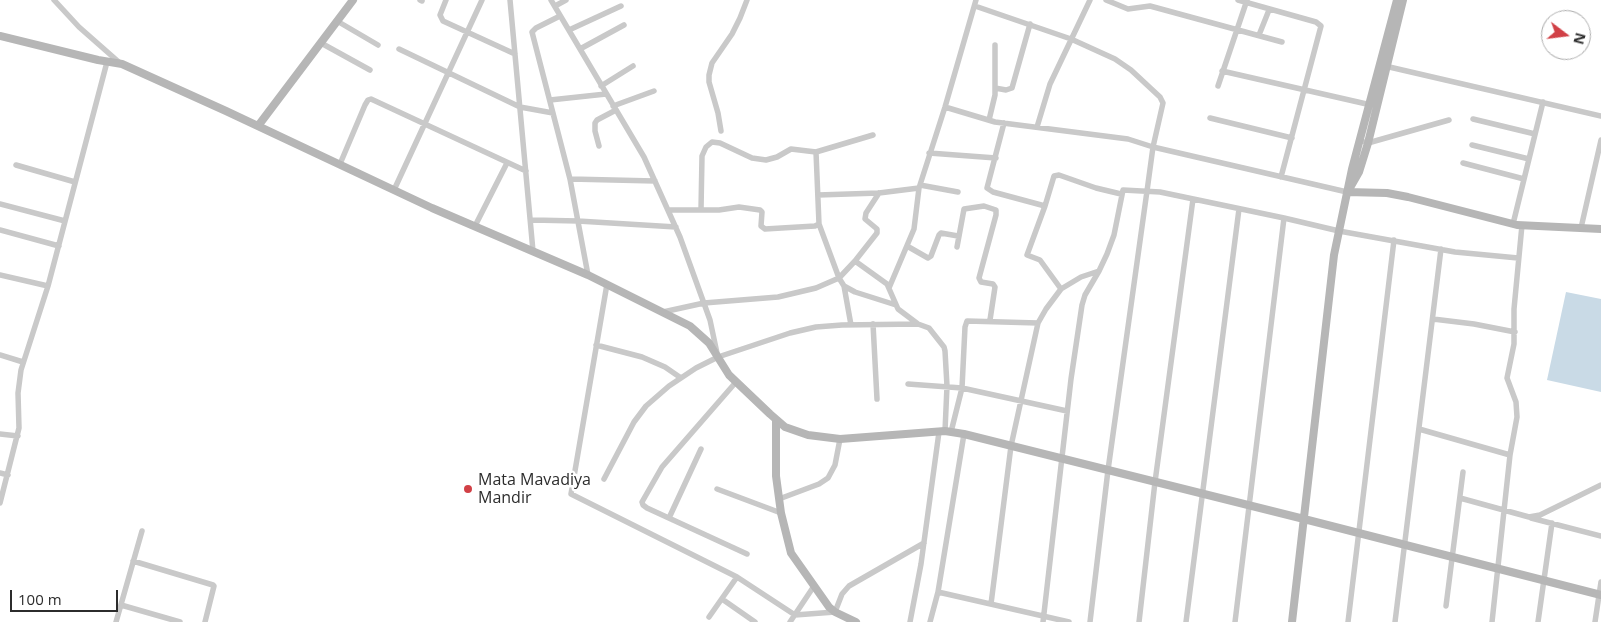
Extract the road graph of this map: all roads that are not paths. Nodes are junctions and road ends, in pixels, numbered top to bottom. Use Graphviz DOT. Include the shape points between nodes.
graph roads {
  1 [pos="54,0"];
  2 [pos="353,0"];
  3 [pos="446,0"];
  4 [pos="482,0"];
  5 [pos="510,0"];
  6 [pos="551,0"];
  7 [pos="566,0"];
  8 [pos="747,0"];
  9 [pos="1090,0"];
  10 [pos="1106,0"];
  11 [pos="1238,0"];
  12 [pos="1397,0"];
  13 [pos="1403,0"];
  14 [pos="1246,2"];
  15 [pos="976,3"];
  16 [pos="555,6"];
  17 [pos="621,6"];
  18 [pos="1269,10"];
  19 [pos="560,16"];
  20 [pos="338,21"];
  21 [pos="1030,24"];
  22 [pos="624,25"];
  23 [pos="1237,29"];
  24 [pos="568,30"];
  25 [pos="467,31"];
  26 [pos="1259,35"];
  27 [pos="0,36"];
  28 [pos="1071,39"];
  29 [pos="1282,42"];
  30 [pos="321,43"];
  31 [pos="378,44"];
  32 [pos="995,45"];
  33 [pos="580,49"];
  34 [pos="399,50"];
  35 [pos="515,54"];
  36 [pos="107,62"];
  37 [pos="122,64"];
  38 [pos="633,66"];
  39 [pos="1384,66"];
  40 [pos="370,70"];
  41 [pos="1222,71"];
  42 [pos="448,73"];
  43 [pos="601,86"];
  44 [pos="1218,86"];
  45 [pos="995,88"];
  46 [pos="1304,90"];
  47 [pos="654,91"];
  48 [pos="606,94"];
  49 [pos="550,100"];
  50 [pos="1543,102"];
  51 [pos="1373,106"];
  52 [pos="520,107"];
  53 [pos="945,107"];
  54 [pos="615,108"];
  55 [pos="553,113"];
  56 [pos="1601,116"];
  57 [pos="1210,118"];
  58 [pos="1474,119"];
  59 [pos="989,120"];
  60 [pos="1449,120"];
  61 [pos="1004,123"];
  62 [pos="425,124"];
  63 [pos="258,126"];
  64 [pos="1037,127"];
  65 [pos="721,131"];
  66 [pos="1535,134"];
  67 [pos="873,135"];
  68 [pos="1292,138"];
  69 [pos="1601,140"];
  70 [pos="1360,141"];
  71 [pos="1368,143"];
  72 [pos="1472,145"];
  73 [pos="599,146"];
  74 [pos="1153,148"];
  75 [pos="816,152"];
  76 [pos="930,153"];
  77 [pos="996,158"];
  78 [pos="1528,159"];
  79 [pos="508,163"];
  80 [pos="1463,163"];
  81 [pos="340,164"];
  82 [pos="16,165"];
  83 [pos="526,171"];
  84 [pos="1282,177"];
  85 [pos="570,179"];
  86 [pos="1524,179"];
  87 [pos="655,181"];
  88 [pos="75,182"];
  89 [pos="919,186"];
  90 [pos="394,190"];
  91 [pos="1147,191"];
  92 [pos="958,192"];
  93 [pos="1347,192"];
  94 [pos="879,193"];
  95 [pos="1121,194"];
  96 [pos="818,195"];
  97 [pos="1193,199"];
  98 [pos="0,204"];
  99 [pos="1045,206"];
  100 [pos="1239,209"];
  101 [pos="668,210"];
  102 [pos="701,210"];
  103 [pos="1284,218"];
  104 [pos="532,220"];
  105 [pos="578,220"];
  106 [pos="65,222"];
  107 [pos="819,224"];
  108 [pos="1512,224"];
  109 [pos="1522,225"];
  110 [pos="475,226"];
  111 [pos="676,227"];
  112 [pos="1581,228"];
  113 [pos="1601,229"];
  114 [pos="0,230"];
  115 [pos="1339,231"];
  116 [pos="958,236"];
  117 [pos="1394,240"];
  118 [pos="59,246"];
  119 [pos="908,246"];
  120 [pos="957,247"];
  121 [pos="1441,249"];
  122 [pos="533,251"];
  123 [pos="1518,258"];
  124 [pos="855,261"];
  125 [pos="1099,271"];
  126 [pos="0,275"];
  127 [pos="588,275"];
  128 [pos="839,278"];
  129 [pos="606,284"];
  130 [pos="48,286"];
  131 [pos="844,286"];
  132 [pos="889,288"];
  133 [pos="1061,289"];
  134 [pos="704,303"];
  135 [pos="896,305"];
  136 [pos="663,312"];
  137 [pos="1433,319"];
  138 [pos="990,320"];
  139 [pos="1038,323"];
  140 [pos="873,324"];
  141 [pos="918,324"];
  142 [pos="851,325"];
  143 [pos="1515,332"];
  144 [pos="596,345"];
  145 [pos="0,355"];
  146 [pos="718,357"];
  147 [pos="23,362"];
  148 [pos="681,378"];
  149 [pos="736,382"];
  150 [pos="908,384"];
  151 [pos="948,386"];
  152 [pos="962,388"];
  153 [pos="877,399"];
  154 [pos="1022,402"];
  155 [pos="1068,411"];
  156 [pos="776,420"];
  157 [pos="1419,429"];
  158 [pos="945,432"];
  159 [pos="0,434"];
  160 [pos="964,434"];
  161 [pos="18,436"];
  162 [pos="840,439"];
  163 [pos="1011,446"];
  164 [pos="700,449"];
  165 [pos="1510,455"];
  166 [pos="1063,459"];
  167 [pos="1108,470"];
  168 [pos="1463,472"];
  169 [pos="0,473"];
  170 [pos="8,474"];
  171 [pos="604,479"];
  172 [pos="1156,482"];
  173 [pos="1601,485"];
  174 [pos="717,489"];
  175 [pos="1202,494"];
  176 [pos="1460,498"];
  177 [pos="779,499"];
  178 [pos="0,503"];
  179 [pos="1249,505"];
  180 [pos="1504,510"];
  181 [pos="781,513"];
  182 [pos="1529,517"];
  183 [pos="669,518"];
  184 [pos="1304,518"];
  185 [pos="1552,523"];
  186 [pos="142,531"];
  187 [pos="1358,533"];
  188 [pos="1601,536"];
  189 [pos="924,543"];
  190 [pos="1404,545"];
  191 [pos="747,554"];
  192 [pos="1452,557"];
  193 [pos="133,561"];
  194 [pos="1498,569"];
  195 [pos="737,577"];
  196 [pos="1542,580"];
  197 [pos="1601,582"];
  198 [pos="814,586"];
  199 [pos="938,592"];
  200 [pos="1600,595"];
  201 [pos="722,599"];
  202 [pos="991,604"];
  203 [pos="121,605"];
  204 [pos="1446,606"];
  205 [pos="835,612"];
  206 [pos="795,615"];
  207 [pos="709,618"];
  208 [pos="1044,619"];
  209 [pos="116,622"];
  210 [pos="180,622"];
  211 [pos="204,622"];
  212 [pos="755,622"];
  213 [pos="790,622"];
  214 [pos="856,622"];
  215 [pos="910,622"];
  216 [pos="930,622"];
  217 [pos="1069,622"];
  218 [pos="1090,622"];
  219 [pos="1140,622"];
  220 [pos="1186,622"];
  221 [pos="1235,622"];
  222 [pos="1292,622"];
  223 [pos="1348,622"];
  224 [pos="1395,622"];
  225 [pos="1492,622"];
  226 [pos="1538,622"];
  227 [pos="1595,622"];
  1 -- 37 [label="street" via="79,27"];
  2 -- 20 [label="street"];
  3 -- 25 [label="street" via="440,19"];
  4 -- 25 [label="street"];
  5 -- 35 [label="street"];
  6 -- 16 [label="street"];
  7 -- 16 [label="street"];
  8 -- 65 [label="street" via="708,75"];
  9 -- 28 [label="street"];
  10 -- 23 [label="street" via="1128,9 1150,6"];
  11 -- 14 [label="street"];
  12 -- 39 [label="street"];
  13 -- 39 [label="street"];
  14 -- 18 [label="street"];
  14 -- 23 [label="street"];
  15 -- 21 [label="street"];
  15 -- 53 [label="street"];
  16 -- 19 [label="street"];
  17 -- 24 [label="street"];
  18 -- 26 [label="street"];
  18 -- 46 [label="street" via="1321,26"];
  19 -- 24 [label="street"];
  19 -- 49 [label="street" via="532,32"];
  20 -- 30 [label="street"];
  20 -- 31 [label="street"];
  21 -- 28 [label="street"];
  21 -- 45 [label="street" via="1012,88"];
  22 -- 33 [label="street"];
  23 -- 26 [label="street"];
  23 -- 41 [label="street"];
  24 -- 33 [label="street"];
  25 -- 35 [label="street"];
  25 -- 42 [label="street"];
  26 -- 29 [label="street"];
  27 -- 36 [label="street"];
  28 -- 64 [label="street" via="1050,84"];
  28 -- 74 [label="street" via="1122,64 1160,97 1163,103"];
  30 -- 40 [label="street"];
  30 -- 63 [label="street"];
  32 -- 45 [label="street"];
  33 -- 43 [label="street"];
  34 -- 42 [label="street"];
  35 -- 52 [label="street"];
  36 -- 37 [label="street"];
  36 -- 88 [label="street"];
  37 -- 63 [label="street"];
  38 -- 43 [label="street"];
  39 -- 50 [label="street"];
  39 -- 51 [label="street"];
  41 -- 44 [label="street"];
  41 -- 46 [label="street"];
  42 -- 52 [label="street"];
  42 -- 62 [label="street"];
  43 -- 48 [label="street"];
  45 -- 59 [label="street"];
  46 -- 51 [label="street"];
  46 -- 68 [label="street"];
  47 -- 54 [label="street"];
  48 -- 49 [label="street"];
  48 -- 54 [label="street"];
  49 -- 55 [label="street"];
  50 -- 56 [label="street"];
  50 -- 66 [label="street"];
  51 -- 70 [label="street"];
  51 -- 71 [label="street"];
  52 -- 55 [label="street"];
  52 -- 83 [label="street"];
  53 -- 59 [label="street"];
  53 -- 76 [label="street"];
  54 -- 73 [label="street" via="595,123"];
  54 -- 87 [label="street"];
  55 -- 85 [label="street"];
  57 -- 68 [label="street"];
  58 -- 66 [label="street"];
  59 -- 61 [label="street"];
  60 -- 71 [label="street"];
  61 -- 64 [label="street"];
  61 -- 77 [label="street"];
  62 -- 79 [label="street"];
  62 -- 81 [label="street" via="375,100 368,100"];
  62 -- 90 [label="street"];
  63 -- 81 [label="street"];
  64 -- 74 [label="street" via="1119,137"];
  66 -- 78 [label="street"];
  67 -- 75 [label="street"];
  68 -- 84 [label="street"];
  69 -- 112 [label="street"];
  70 -- 71 [label="street"];
  70 -- 93 [label="street"];
  71 -- 93 [label="street" via="1359,172"];
  72 -- 78 [label="street"];
  74 -- 84 [label="street"];
  74 -- 91 [label="street"];
  75 -- 96 [label="street"];
  75 -- 102 [label="street" via="791,149 766,160 712,142 702,156"];
  76 -- 77 [label="street"];
  76 -- 89 [label="street"];
  77 -- 99 [label="street" via="987,188"];
  78 -- 86 [label="street"];
  79 -- 83 [label="street"];
  79 -- 110 [label="street"];
  80 -- 86 [label="street"];
  81 -- 90 [label="street"];
  82 -- 88 [label="street"];
  83 -- 104 [label="street"];
  84 -- 93 [label="street"];
  85 -- 87 [label="street"];
  85 -- 105 [label="street"];
  86 -- 108 [label="street"];
  87 -- 101 [label="street"];
  88 -- 106 [label="street"];
  89 -- 92 [label="street"];
  89 -- 94 [label="street"];
  89 -- 119 [label="street" via="915,223"];
  90 -- 110 [label="street"];
  91 -- 95 [label="street" via="1126,189"];
  91 -- 97 [label="street"];
  91 -- 167 [label="street"];
  93 -- 108 [label="street" via="1408,197"];
  93 -- 115 [label="street"];
  94 -- 96 [label="street"];
  94 -- 124 [label="street" via="865,219 877,229 877,233"];
  95 -- 99 [label="street" via="1056,175 1052,178"];
  95 -- 125 [label="street" via="1114,235"];
  96 -- 107 [label="street"];
  97 -- 100 [label="street"];
  97 -- 172 [label="street"];
  98 -- 106 [label="street"];
  99 -- 133 [label="street" via="1027,255 1040,260"];
  100 -- 103 [label="street"];
  100 -- 175 [label="street"];
  101 -- 102 [label="street"];
  101 -- 111 [label="street"];
  102 -- 107 [label="street" via="758,209 762,212 761,226 765,229"];
  103 -- 115 [label="street"];
  103 -- 179 [label="street"];
  104 -- 105 [label="street"];
  104 -- 122 [label="street"];
  105 -- 111 [label="street"];
  105 -- 127 [label="street"];
  106 -- 118 [label="street"];
  107 -- 128 [label="street"];
  108 -- 109 [label="street"];
  109 -- 112 [label="street"];
  109 -- 123 [label="street"];
  110 -- 122 [label="street"];
  111 -- 134 [label="street"];
  112 -- 113 [label="street"];
  114 -- 118 [label="street"];
  115 -- 117 [label="street"];
  115 -- 184 [label="street"];
  116 -- 119 [label="street" via="941,233 928,258"];
  116 -- 120 [label="street"];
  116 -- 138 [label="street" via="964,209 986,206 997,212 979,278 981,282 996,287"];
  117 -- 121 [label="street"];
  117 -- 187 [label="street"];
  118 -- 130 [label="street"];
  119 -- 132 [label="street"];
  121 -- 123 [label="street"];
  121 -- 137 [label="street"];
  122 -- 127 [label="street"];
  123 -- 143 [label="street"];
  124 -- 128 [label="street"];
  124 -- 132 [label="street"];
  125 -- 133 [label="street" via="1080,277"];
  125 -- 155 [label="street" via="1083,300"];
  126 -- 130 [label="street"];
  127 -- 129 [label="street"];
  128 -- 131 [label="street"];
  128 -- 134 [label="street" via="816,288 778,297"];
  129 -- 136 [label="street"];
  129 -- 144 [label="street"];
  130 -- 147 [label="street"];
  131 -- 135 [label="street"];
  131 -- 142 [label="street"];
  132 -- 135 [label="street"];
  133 -- 139 [label="street"];
  134 -- 136 [label="street"];
  134 -- 146 [label="street"];
  135 -- 141 [label="street"];
  136 -- 146 [label="street" via="690,326 709,343"];
  137 -- 143 [label="street"];
  137 -- 157 [label="street"];
  138 -- 139 [label="street"];
  138 -- 152 [label="street" via="965,323"];
  139 -- 154 [label="street"];
  140 -- 141 [label="street"];
  140 -- 142 [label="street"];
  140 -- 153 [label="street"];
  141 -- 151 [label="street" via="930,328 944,346"];
  142 -- 146 [label="street" via="801,330"];
  143 -- 165 [label="street" via="1507,378 1518,409"];
  144 -- 148 [label="street" via="642,357"];
  144 -- 195 [label="street" via="571,494"];
  145 -- 147 [label="street"];
  146 -- 148 [label="street"];
  146 -- 149 [label="street"];
  147 -- 161 [label="street" via="18,393"];
  148 -- 171 [label="street" via="646,406"];
  149 -- 156 [label="street"];
  149 -- 183 [label="street" via="662,467 643,499 643,505"];
  150 -- 151 [label="street"];
  151 -- 152 [label="street"];
  151 -- 158 [label="street"];
  152 -- 154 [label="street"];
  152 -- 158 [label="street"];
  154 -- 155 [label="street"];
  154 -- 163 [label="street"];
  155 -- 166 [label="street"];
  156 -- 162 [label="street" via="808,435"];
  156 -- 177 [label="street"];
  157 -- 165 [label="street"];
  157 -- 190 [label="street"];
  158 -- 160 [label="street"];
  158 -- 162 [label="street"];
  158 -- 189 [label="street"];
  159 -- 161 [label="street"];
  160 -- 163 [label="street"];
  160 -- 199 [label="street"];
  161 -- 170 [label="street"];
  162 -- 177 [label="street" via="835,465 828,478"];
  163 -- 166 [label="street"];
  163 -- 202 [label="street"];
  164 -- 183 [label="street"];
  165 -- 180 [label="street"];
  166 -- 167 [label="street"];
  166 -- 208 [label="street"];
  167 -- 172 [label="street"];
  167 -- 218 [label="street"];
  168 -- 176 [label="street"];
  169 -- 170 [label="street"];
  170 -- 178 [label="street"];
  172 -- 175 [label="street"];
  172 -- 219 [label="street"];
  173 -- 182 [label="street" via="1540,515"];
  174 -- 181 [label="street"];
  175 -- 179 [label="street"];
  175 -- 220 [label="street"];
  176 -- 180 [label="street"];
  176 -- 192 [label="street"];
  177 -- 181 [label="street"];
  179 -- 184 [label="street"];
  179 -- 221 [label="street"];
  180 -- 182 [label="street"];
  180 -- 194 [label="street"];
  181 -- 198 [label="street" via="790,553"];
  182 -- 185 [label="street"];
  183 -- 191 [label="street"];
  184 -- 187 [label="street"];
  184 -- 222 [label="street"];
  185 -- 188 [label="street"];
  185 -- 196 [label="street"];
  186 -- 193 [label="street"];
  187 -- 190 [label="street"];
  187 -- 223 [label="street"];
  189 -- 205 [label="street" via="849,586"];
  189 -- 215 [label="street"];
  190 -- 192 [label="street"];
  190 -- 224 [label="street"];
  192 -- 194 [label="street"];
  192 -- 204 [label="street"];
  193 -- 203 [label="street"];
  193 -- 211 [label="street" via="213,584"];
  194 -- 196 [label="street"];
  194 -- 225 [label="street"];
  195 -- 201 [label="street"];
  195 -- 206 [label="street"];
  196 -- 200 [label="street"];
  196 -- 226 [label="street"];
  197 -- 200 [label="street"];
  198 -- 205 [label="street"];
  198 -- 206 [label="street"];
  199 -- 202 [label="street"];
  199 -- 216 [label="street"];
  200 -- 227 [label="street"];
  201 -- 207 [label="street"];
  201 -- 212 [label="street"];
  202 -- 208 [label="street"];
  203 -- 209 [label="street"];
  203 -- 210 [label="street"];
  205 -- 206 [label="street"];
  205 -- 214 [label="street"];
  206 -- 213 [label="street"];
  208 -- 217 [label="street"];
}
